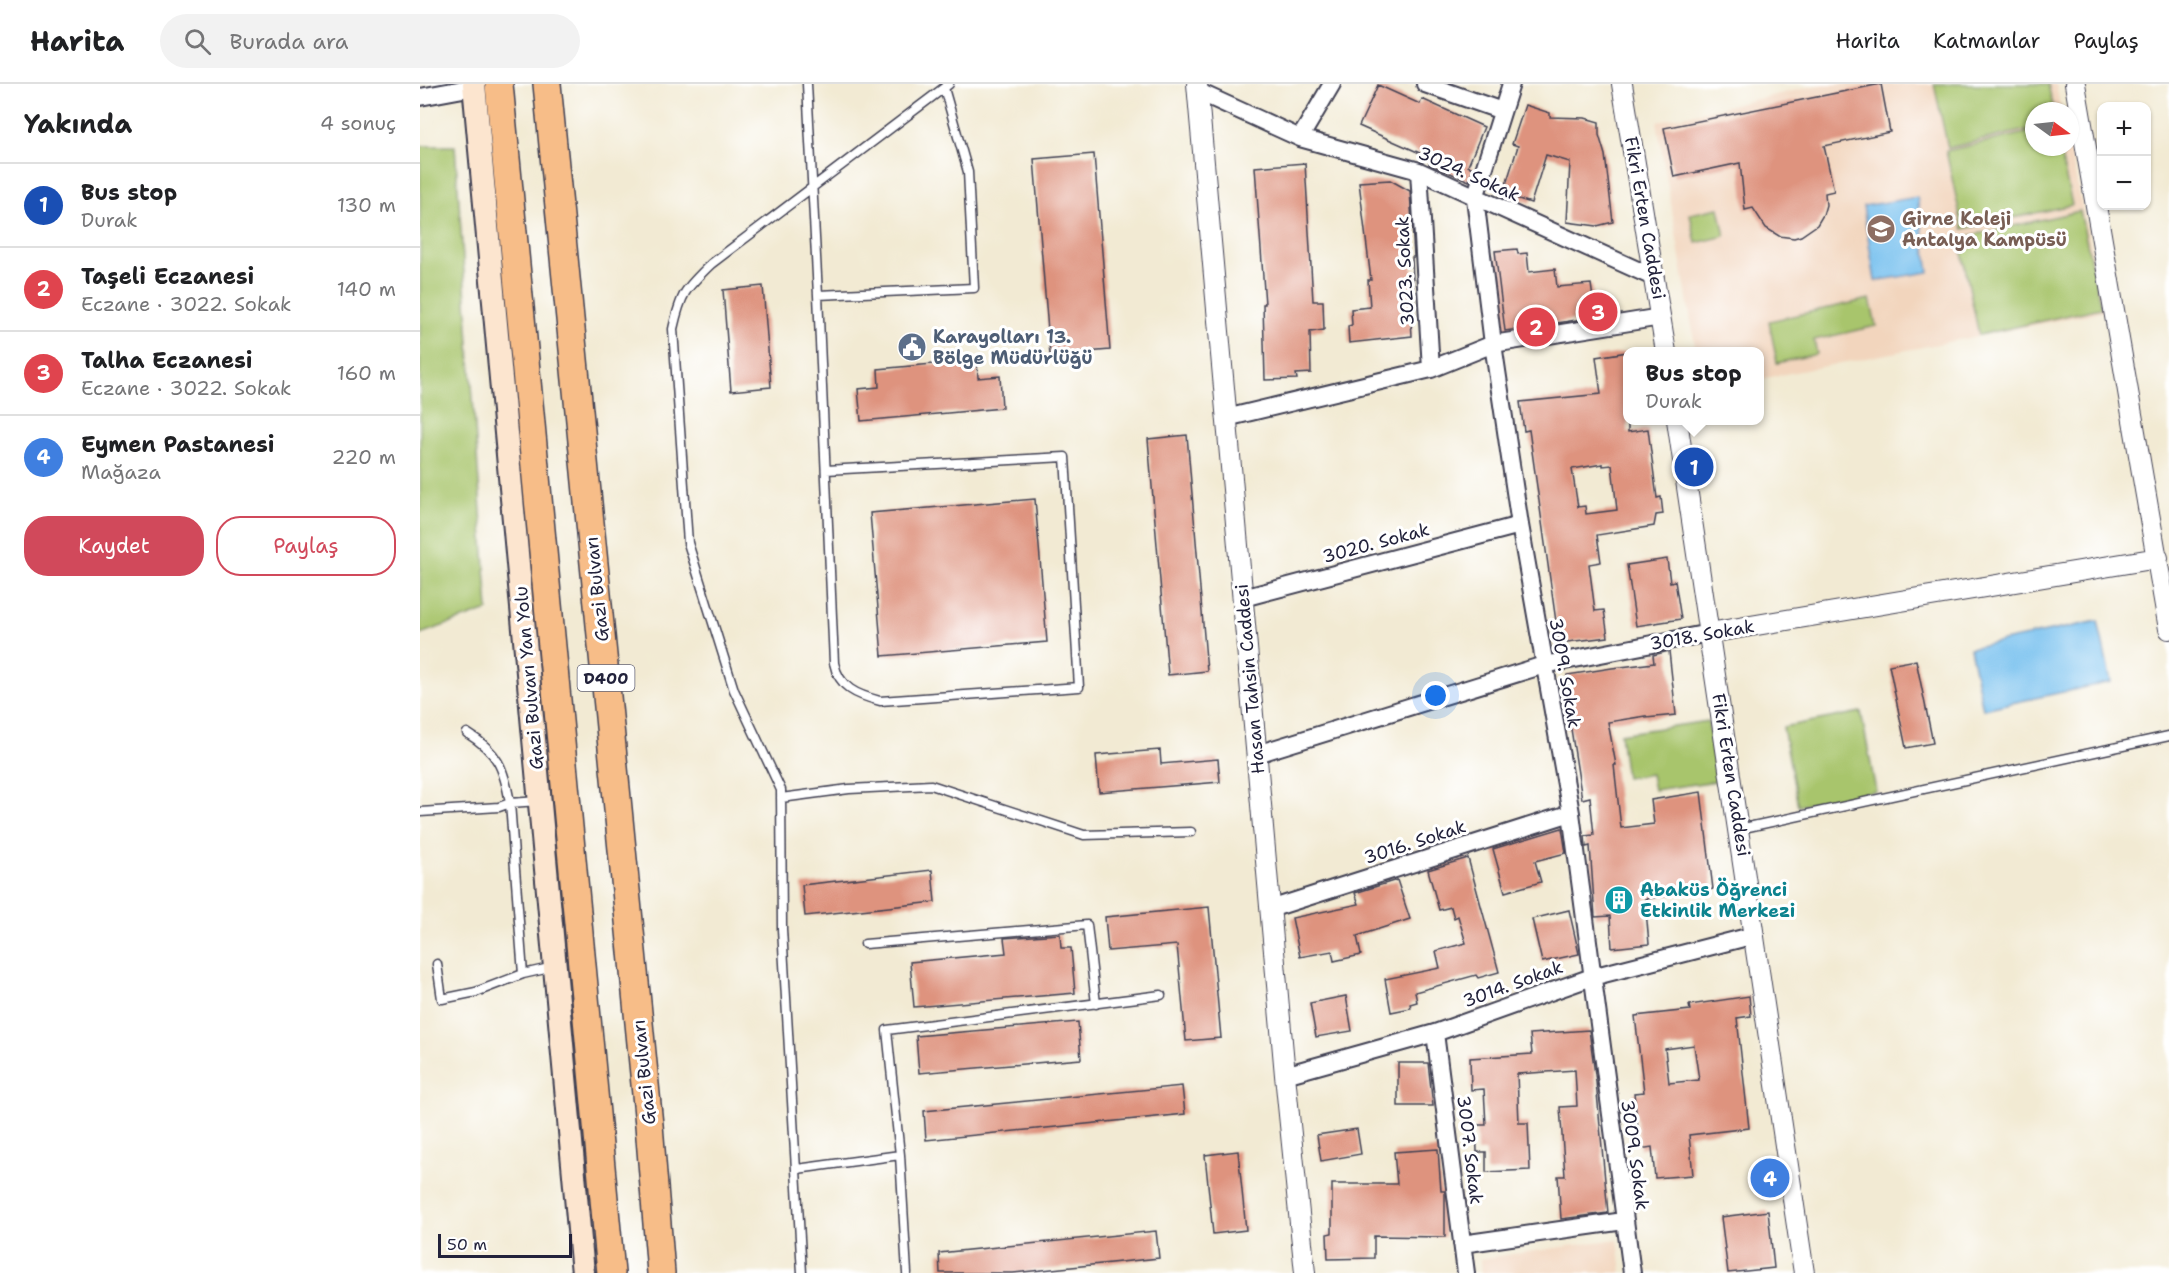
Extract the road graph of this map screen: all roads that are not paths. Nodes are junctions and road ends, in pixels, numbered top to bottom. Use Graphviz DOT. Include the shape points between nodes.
graph roads {
  1 [pos="547,84"];
  2 [pos="807,84"];
  3 [pos="1332,84"];
  4 [pos="1425,84"];
  5 [pos="1511,84"];
  6 [pos="1622,84"];
  7 [pos="2075,84"];
  8 [pos="482,85"];
  9 [pos="946,86"];
  10 [pos="1197,88"];
  11 [pos="420,97"];
  12 [pos="1502,111"];
  13 [pos="1300,138"];
  14 [pos="1419,171"];
  15 [pos="812,187"];
  16 [pos="1475,198"];
  17 [pos="1655,278"];
  18 [pos="818,295"];
  19 [pos="1661,317"];
  20 [pos="1493,344"];
  21 [pos="1665,347"];
  22 [pos="1431,369"];
  23 [pos="1226,418"];
  24 [pos="1678,425"];
  25 [pos="826,470"];
  26 [pos="1520,525"];
  27 [pos="2158,558"];
  28 [pos="1243,598"];
  29 [pos="2169,629"];
  30 [pos="1709,633"];
  31 [pos="1544,665"];
  32 [pos="466,733"];
  33 [pos="2169,736"];
  34 [pos="1257,754"];
  35 [pos="781,798"];
  36 [pos="540,801"];
  37 [pos="510,803"];
  38 [pos="420,812"];
  39 [pos="1571,813"];
  40 [pos="1739,829"];
  41 [pos="1191,832"];
  42 [pos="1270,909"];
  43 [pos="1755,935"];
  44 [pos="865,944"];
  45 [pos="437,964"];
  46 [pos="555,967"];
  47 [pos="523,974"];
  48 [pos="1592,977"];
  49 [pos="1161,995"];
  50 [pos="1096,1004"];
  51 [pos="1435,1033"];
  52 [pos="1285,1075"];
  53 [pos="650,1125"];
  54 [pos="900,1155"];
  55 [pos="796,1169"];
  56 [pos="1624,1221"];
  57 [pos="1462,1244"];
  58 [pos="583,1273"];
  59 [pos="611,1273"];
  60 [pos="661,1273"];
  61 [pos="677,1273"];
  62 [pos="802,1273"];
  63 [pos="908,1273"];
  64 [pos="1305,1273"];
  65 [pos="1466,1273"];
  66 [pos="1632,1273"];
  67 [pos="1804,1273"];
  1 -- 53 [label="highway, Gazi Bulvarı / D400"];
  2 -- 15 [label="lane"];
  3 -- 13 [label="street"];
  4 -- 12 [label="street"];
  5 -- 12 [label="street, 3009. Sokak"];
  6 -- 17 [label="street, Fikri Erten Caddesi"];
  7 -- 27 [label="street"];
  8 -- 11 [label="street"];
  8 -- 36 [label="main road, Gazi Bulvarı Yan Yolu"];
  8 -- 59 [label="highway, D400"];
  9 -- 15 [label="lane"];
  9 -- 18 [label="lane" via="968,172 974,288"];
  10 -- 13 [label="street, 3024. Sokak"];
  10 -- 23 [label="street, Hasan Tahsin Caddesi"];
  12 -- 16 [label="street, 3009. Sokak"];
  13 -- 14 [label="street, 3024. Sokak"];
  14 -- 16 [label="street, 3024. Sokak"];
  14 -- 22 [label="street, 3023. Sokak"];
  15 -- 18 [label="lane"];
  15 -- 35 [label="lane" via="711,264 685,289 673,329 688,543 734,690 781,790"];
  16 -- 17 [label="street, 3024. Sokak"];
  16 -- 20 [label="street, 3009. Sokak"];
  17 -- 19 [label="street, Fikri Erten Caddesi"];
  18 -- 25 [label="lane"];
  19 -- 20 [label="street"];
  19 -- 21 [label="street, Fikri Erten Caddesi"];
  20 -- 22 [label="street"];
  20 -- 26 [label="street, 3009. Sokak"];
  22 -- 23 [label="street"];
  23 -- 28 [label="street, Hasan Tahsin Caddesi"];
  24 -- 30 [label="street, Fikri Erten Caddesi"];
  25 -- 25 [label="lane" via="834,663 847,688 880,701 1079,687 1065,458"];
  26 -- 28 [label="street, 3020. Sokak"];
  26 -- 31 [label="street, 3009. Sokak"];
  27 -- 29 [label="street"];
  27 -- 30 [label="street, 3018. Sokak"];
  28 -- 34 [label="street, Hasan Tahsin Caddesi"];
  30 -- 31 [label="street, 3018. Sokak"];
  30 -- 40 [label="street, Fikri Erten Caddesi"];
  31 -- 34 [label="street, 3018. Sokak"];
  31 -- 39 [label="street, 3009. Sokak"];
  32 -- 37 [label="lane" via="482,742 497,760 506,778"];
  33 -- 40 [label="lane"];
  34 -- 42 [label="street, Hasan Tahsin Caddesi"];
  35 -- 41 [label="lane" via="849,789 931,785 1084,835"];
  35 -- 55 [label="lane" via="782,929"];
  36 -- 37 [label="lane"];
  36 -- 46 [label="main road, Gazi Bulvarı Yan Yolu"];
  37 -- 38 [label="lane"];
  37 -- 47 [label="lane"];
  39 -- 42 [label="street, 3016. Sokak"];
  39 -- 48 [label="street, 3009. Sokak"];
  40 -- 43 [label="street, Fikri Erten Caddesi"];
  42 -- 52 [label="street, Hasan Tahsin Caddesi"];
  43 -- 48 [label="street, 3014. Sokak"];
  43 -- 67 [label="street, Fikri Erten Caddesi"];
  44 -- 50 [label="lane" via="1087,925"];
  45 -- 47 [label="lane" via="442,999 476,992"];
  46 -- 47 [label="lane"];
  46 -- 58 [label="main road, Gazi Bulvarı Yan Yolu"];
  48 -- 51 [label="street, 3014. Sokak"];
  48 -- 56 [label="street, 3009. Sokak"];
  49 -- 50 [label="lane"];
  50 -- 54 [label="lane" via="887,1030"];
  51 -- 52 [label="street, 3014. Sokak"];
  51 -- 57 [label="street, 3007. Sokak"];
  52 -- 64 [label="street, Hasan Tahsin Caddesi"];
  53 -- 60 [label="highway, Gazi Bulvarı / D400"];
  53 -- 61 [label="highway"];
  54 -- 55 [label="lane"];
  54 -- 63 [label="lane"];
  55 -- 62 [label="lane"];
  56 -- 57 [label="street"];
  56 -- 66 [label="street, 3009. Sokak"];
  57 -- 65 [label="street, 3007. Sokak"];
}
